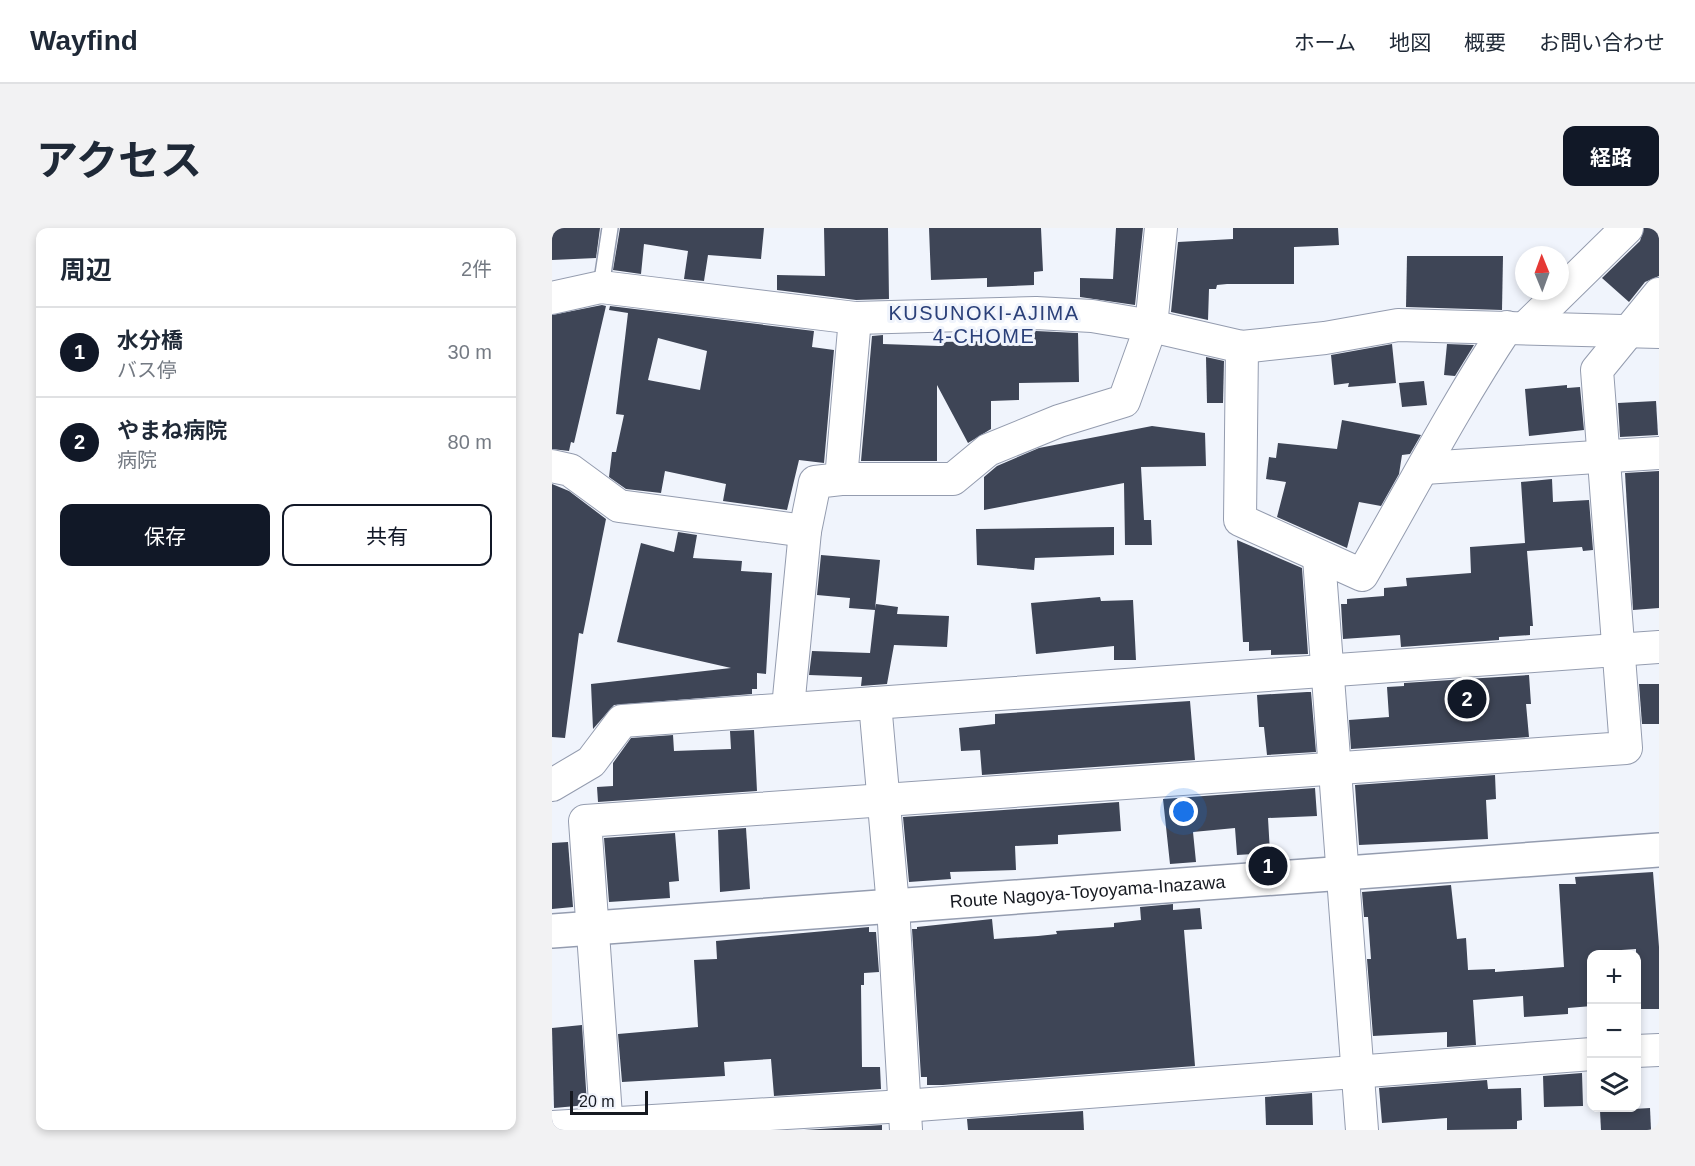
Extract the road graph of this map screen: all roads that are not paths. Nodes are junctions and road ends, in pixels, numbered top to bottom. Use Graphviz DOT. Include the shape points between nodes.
graph roads {
  1 [pos="610,228"];
  2 [pos="1161,228"];
  3 [pos="1627,228"];
  4 [pos="601,287"];
  5 [pos="1659,294"];
  6 [pos="552,298"];
  7 [pos="855,318"];
  8 [pos="1151,326"];
  9 [pos="1516,327"];
  10 [pos="1645,332"];
  11 [pos="1242,347"];
  12 [pos="1659,453"];
  13 [pos="1605,457"];
  14 [pos="552,466"];
  15 [pos="1424,468"];
  16 [pos="841,480"];
  17 [pos="805,531"];
  18 [pos="1319,558"];
  19 [pos="1659,647"];
  20 [pos="1618,650"];
  21 [pos="1326,672"];
  22 [pos="875,704"];
  23 [pos="788,708"];
  24 [pos="1333,767"];
  25 [pos="552,785"];
  26 [pos="884,800"];
  27 [pos="1659,850"];
  28 [pos="1344,874"];
  29 [pos="893,906"];
  30 [pos="591,928"];
  31 [pos="552,931"];
  32 [pos="1659,1050"];
  33 [pos="1641,1051"];
  34 [pos="1587,1054"];
  35 [pos="1359,1070"];
  36 [pos="905,1118"];
  37 [pos="607,1126"];
  38 [pos="552,1127"];
  39 [pos="1362,1130"];
  1 -- 4 [label="lane"];
  2 -- 8 [label="street"];
  3 -- 9 [label="street"];
  4 -- 6 [label="street"];
  4 -- 7 [label="street"];
  5 -- 10 [label="street"];
  7 -- 8 [label="street" via="1036,313 1092,316"];
  7 -- 16 [label="street"];
  8 -- 11 [label="street"];
  8 -- 16 [label="street" via="1124,401 1059,421 988,450 953,479"];
  9 -- 10 [label="street"];
  9 -- 11 [label="street" via="1398,324 1325,338"];
  9 -- 15 [label="street" via="1460,398"];
  10 -- 13 [label="street" via="1597,370"];
  11 -- 18 [label="street" via="1240,520"];
  12 -- 13 [label="street"];
  13 -- 15 [label="street"];
  13 -- 20 [label="street"];
  14 -- 17 [label="street" via="570,470 619,506"];
  15 -- 18 [label="street" via="1362,575"];
  16 -- 17 [label="street" via="814,482"];
  17 -- 23 [label="street"];
  18 -- 21 [label="street"];
  19 -- 20 [label="street"];
  20 -- 21 [label="street"];
  20 -- 24 [label="street" via="1626,748"];
  21 -- 22 [label="street"];
  21 -- 24 [label="street"];
  22 -- 23 [label="street"];
  22 -- 26 [label="street"];
  23 -- 25 [label="street" via="621,721 591,762"];
  24 -- 26 [label="street"];
  24 -- 28 [label="street"];
  26 -- 29 [label="street"];
  26 -- 30 [label="street" via="585,821"];
  27 -- 28 [label="main road, Route Nagoya-Toyoyama-Inazawa"];
  28 -- 29 [label="main road, Route Nagoya-Toyoyama-Inazawa"];
  28 -- 35 [label="street"];
  29 -- 30 [label="main road, Route Nagoya-Toyoyama-Inazawa"];
  29 -- 36 [label="street"];
  30 -- 31 [label="main road, Route Nagoya-Toyoyama-Inazawa"];
  30 -- 37 [label="street"];
  32 -- 33 [label="street"];
  34 -- 35 [label="street"];
  35 -- 36 [label="street"];
  35 -- 39 [label="street"];
  36 -- 37 [label="street"];
  37 -- 38 [label="street"];
}
